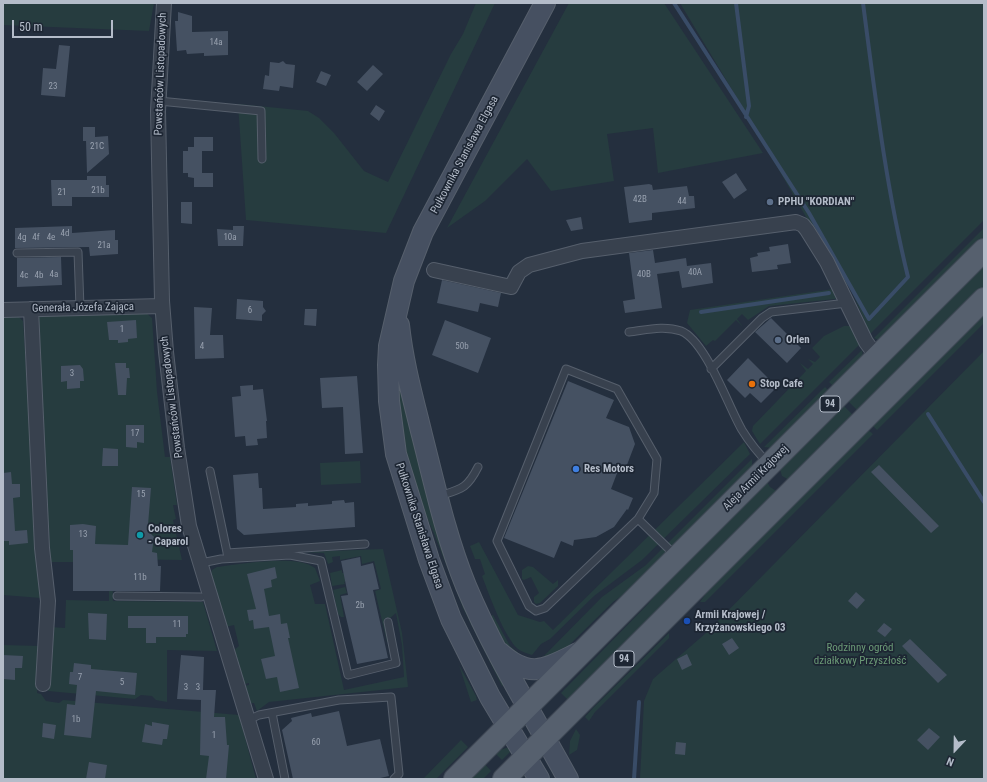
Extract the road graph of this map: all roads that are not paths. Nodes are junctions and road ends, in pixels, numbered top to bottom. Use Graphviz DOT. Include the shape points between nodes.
graph roads {
  1 [pos="164,3"];
  2 [pos="545,3"];
  3 [pos="159,101"];
  4 [pos="262,159"];
  5 [pos="984,250"];
  6 [pos="17,253"];
  7 [pos="434,270"];
  8 [pos="984,299"];
  9 [pos="847,303"];
  10 [pos="162,306"];
  11 [pos="80,308"];
  12 [pos="31,309"];
  13 [pos="3,310"];
  14 [pos="398,312"];
  15 [pos="629,332"];
  16 [pos="877,357"];
  17 [pos="711,369"];
  18 [pos="769,464"];
  19 [pos="478,467"];
  20 [pos="210,471"];
  21 [pos="796,487"];
  22 [pos="436,497"];
  23 [pos="638,519"];
  24 [pos="365,544"];
  25 [pos="228,556"];
  26 [pos="677,557"];
  27 [pos="201,563"];
  28 [pos="117,596"];
  29 [pos="201,597"];
  30 [pos="388,622"];
  31 [pos="496,649"];
  32 [pos="584,651"];
  33 [pos="43,684"];
  34 [pos="528,707"];
  35 [pos="272,713"];
  36 [pos="248,720"];
  37 [pos="507,727"];
  38 [pos="546,737"];
  39 [pos="526,758"];
  40 [pos="266,779"];
  41 [pos="285,779"];
  42 [pos="394,779"];
  43 [pos="454,779"];
  44 [pos="504,779"];
  45 [pos="539,779"];
  46 [pos="568,779"];
  1 -- 3 [label="street, Powstańców Listopadowych"];
  2 -- 14 [label="street, Pułkownika Stanisława Elgasa" via="423,232 404,281"];
  3 -- 4 [label="lane" via="262,111"];
  3 -- 10 [label="street, Powstańców Listopadowych"];
  5 -- 16 [label="main road, Aleja Armii Krajowej / 94"];
  6 -- 11 [label="lane" via="78,252"];
  7 -- 9 [label="street" via="511,287 519,272 529,265 582,251 796,222 807,230 827,262"];
  8 -- 21 [label="main road, 94"];
  9 -- 16 [label="street" via="866,342"];
  9 -- 17 [label="lane" via="771,312"];
  10 -- 11 [label="street, Generała Józefa Zająca"];
  10 -- 27 [label="street, Powstańców Listopadowych" via="186,510"];
  11 -- 12 [label="street, Generała Józefa Zająca"];
  12 -- 13 [label="street, Generała Józefa Zająca"];
  12 -- 33 [label="street" via="42,548 48,602"];
  14 -- 22 [label="street, Pułkownika Stanisława Elgasa" via="409,385"];
  14 -- 37 [label="street, Pułkownika Stanisława Elgasa" via="389,346 388,365 391,429 396,454 422,539 451,619 486,691"];
  15 -- 17 [label="lane" via="660,328 682,331 696,343"];
  16 -- 18 [label="main road, Aleja Armii Krajowej / 94"];
  17 -- 18 [label="lane" via="742,430 756,451"];
  18 -- 21 [label="main road" via="771,478 775,484 784,488"];
  18 -- 26 [label="main road, Aleja Armii Krajowej / 94"];
  19 -- 22 [label="lane" via="471,481 465,486"];
  20 -- 25 [label="lane"];
  21 -- 38 [label="main road, 94"];
  22 -- 31 [label="street, Pułkownika Stanisława Elgasa" via="467,586"];
  23 -- 23 [label="lane" via="654,492 656,459 617,389 566,369 497,541 529,606 536,611 544,608"];
  23 -- 26 [label="lane"];
  24 -- 25 [label="lane"];
  25 -- 27 [label="lane"];
  25 -- 30 [label="lane" via="290,555 321,561 348,675 396,663"];
  26 -- 32 [label="main road, Aleja Armii Krajowej / 94"];
  27 -- 36 [label="street, Powstańców Listopadowych"];
  28 -- 29 [label="lane"];
  31 -- 32 [label="street" via="516,665 532,670 542,670"];
  31 -- 34 [label="street, Pułkownika Stanisława Elgasa"];
  32 -- 34 [label="main road, Aleja Armii Krajowej / 94"];
  34 -- 37 [label="main road, Aleja Armii Krajowej / 94"];
  34 -- 38 [label="street"];
  35 -- 36 [label="lane"];
  35 -- 41 [label="lane"];
  35 -- 42 [label="lane" via="339,700 392,697 399,774"];
  36 -- 40 [label="street, Powstańców Listopadowych"];
  37 -- 39 [label="street"];
  37 -- 43 [label="main road, Aleja Armii Krajowej / 94"];
  38 -- 39 [label="main road, 94"];
  38 -- 46 [label="street"];
  39 -- 44 [label="main road, 94"];
  39 -- 45 [label="street"];
}
